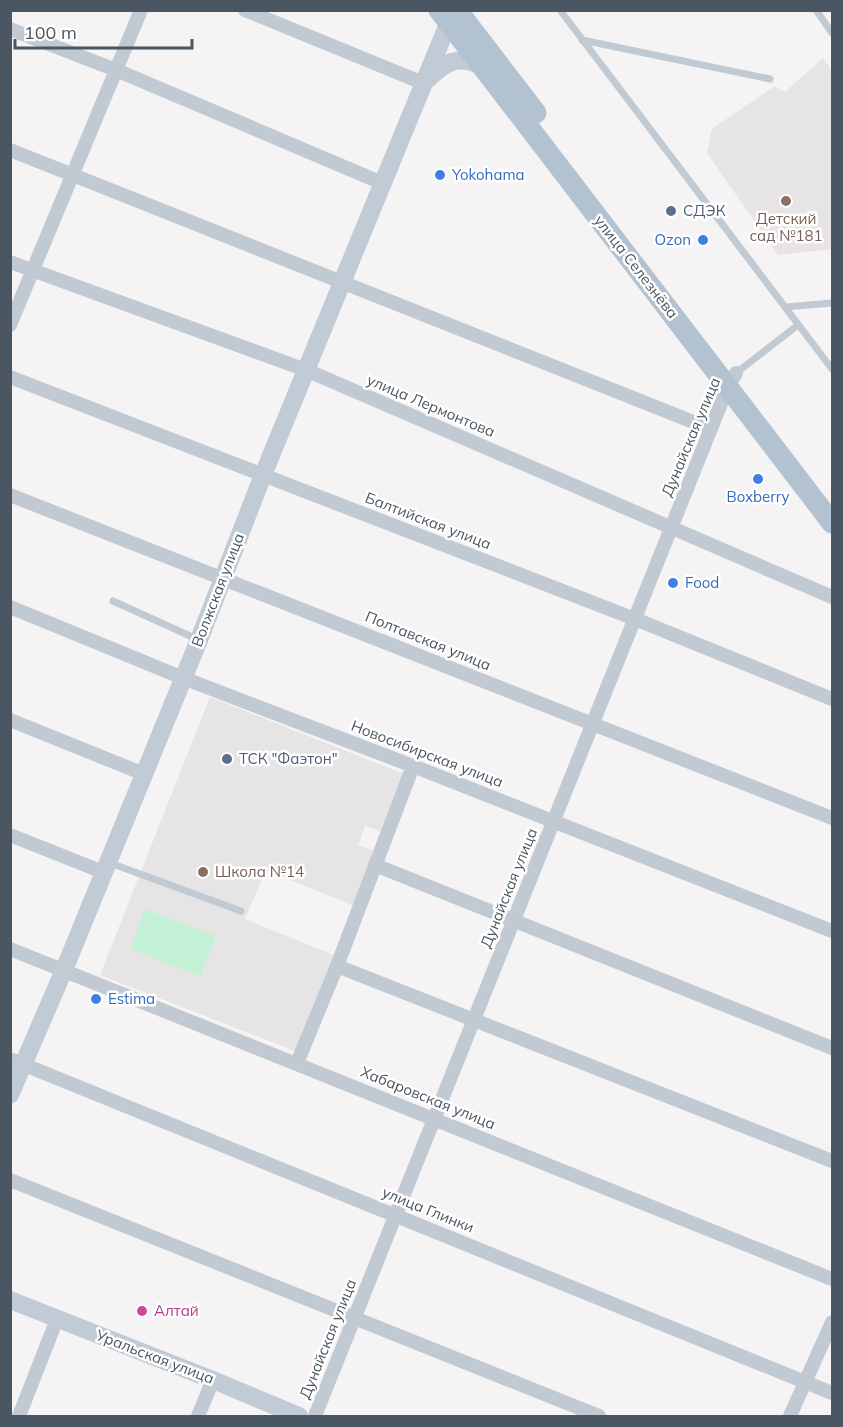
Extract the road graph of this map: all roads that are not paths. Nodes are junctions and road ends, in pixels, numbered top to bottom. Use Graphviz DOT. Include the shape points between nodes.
graph roads {
  1 [pos="141,10"];
  2 [pos="245,10"];
  3 [pos="560,10"];
  4 [pos="816,10"];
  5 [pos="450,14"];
  6 [pos="10,29"];
  7 [pos="832,33"];
  8 [pos="581,40"];
  9 [pos="480,66"];
  10 [pos="116,70"];
  11 [pos="770,79"];
  12 [pos="423,83"];
  13 [pos="10,150"];
  14 [pos="73,175"];
  15 [pos="382,183"];
  16 [pos="10,262"];
  17 [pos="33,271"];
  18 [pos="342,282"];
  19 [pos="832,303"];
  20 [pos="785,307"];
  21 [pos="798,324"];
  22 [pos="10,325"];
  23 [pos="832,369"];
  24 [pos="306,370"];
  25 [pos="10,377"];
  26 [pos="732,380"];
  27 [pos="711,429"];
  28 [pos="263,475"];
  29 [pos="10,495"];
  30 [pos="832,499"];
  31 [pos="832,523"];
  32 [pos="672,526"];
  33 [pos="223,577"];
  34 [pos="832,597"];
  35 [pos="113,601"];
  36 [pos="10,607"];
  37 [pos="635,619"];
  38 [pos="199,640"];
  39 [pos="183,678"];
  40 [pos="832,699"];
  41 [pos="10,720"];
  42 [pos="593,724"];
  43 [pos="413,766"];
  44 [pos="144,774"];
  45 [pos="832,818"];
  46 [pos="554,821"];
  47 [pos="10,835"];
  48 [pos="375,865"];
  49 [pos="105,867"];
  50 [pos="241,911"];
  51 [pos="514,920"];
  52 [pos="832,931"];
  53 [pos="10,949"];
  54 [pos="337,966"];
  55 [pos="64,970"];
  56 [pos="474,1020"];
  57 [pos="832,1048"];
  58 [pos="17,1062"];
  59 [pos="297,1063"];
  60 [pos="10,1095"];
  61 [pos="435,1119"];
  62 [pos="832,1161"];
  63 [pos="10,1180"];
  64 [pos="396,1215"];
  65 [pos="832,1279"];
  66 [pos="10,1300"];
  67 [pos="57,1319"];
  68 [pos="355,1319"];
  69 [pos="832,1322"];
  70 [pos="213,1380"];
  71 [pos="806,1382"];
  72 [pos="832,1393"];
  73 [pos="19,1416"];
  74 [pos="198,1416"];
  75 [pos="299,1416"];
  76 [pos="315,1416"];
  77 [pos="598,1416"];
  78 [pos="790,1416"];
  1 -- 10 [label="street"];
  2 -- 12 [label="street"];
  3 -- 8 [label="lane"];
  4 -- 7 [label="lane"];
  5 -- 9 [label="main road, улица Селезнёва"];
  5 -- 12 [label="street, Волжская улица"];
  5 -- 26 [label="main road, улица Селезнёва"];
  6 -- 10 [label="street"];
  8 -- 11 [label="lane"];
  8 -- 20 [label="lane"];
  9 -- 12 [label="street, Волжская улица" via="462,59 442,65"];
  9 -- 26 [label="main road, улица Селезнёва"];
  10 -- 14 [label="street"];
  10 -- 15 [label="street"];
  12 -- 15 [label="street, Волжская улица"];
  13 -- 14 [label="street"];
  14 -- 17 [label="street"];
  14 -- 18 [label="street"];
  15 -- 18 [label="street, Волжская улица"];
  16 -- 17 [label="street, улица Лермонтова"];
  17 -- 22 [label="street"];
  17 -- 24 [label="street, улица Лермонтова"];
  18 -- 24 [label="street, Волжская улица"];
  18 -- 27 [label="street"];
  19 -- 20 [label="lane"];
  20 -- 21 [label="lane"];
  21 -- 23 [label="lane"];
  21 -- 26 [label="lane"];
  24 -- 28 [label="street, Волжская улица"];
  24 -- 32 [label="street, улица Лермонтова"];
  25 -- 28 [label="street, Балтийская улица"];
  26 -- 27 [label="street, Дунайская улица"];
  26 -- 30 [label="main road, улица Селезнёва"];
  26 -- 31 [label="main road, улица Селезнёва"];
  27 -- 32 [label="street, Дунайская улица"];
  28 -- 33 [label="street, Волжская улица"];
  28 -- 37 [label="street, Балтийская улица"];
  29 -- 33 [label="street, Полтавская улица"];
  32 -- 34 [label="street, улица Лермонтова"];
  32 -- 37 [label="street, Дунайская улица"];
  33 -- 38 [label="street, Волжская улица"];
  33 -- 42 [label="street, Полтавская улица"];
  35 -- 38 [label="lane"];
  36 -- 39 [label="street, Новосибирская улица"];
  37 -- 40 [label="street, Балтийская улица"];
  37 -- 42 [label="street, Дунайская улица"];
  38 -- 39 [label="street, Волжская улица"];
  39 -- 43 [label="street, Новосибирская улица"];
  39 -- 44 [label="street, Волжская улица"];
  41 -- 44 [label="street"];
  42 -- 45 [label="street, Полтавская улица"];
  42 -- 46 [label="street, Дунайская улица"];
  43 -- 46 [label="street, Новосибирская улица"];
  43 -- 48 [label="street"];
  44 -- 49 [label="street, Волжская улица"];
  46 -- 51 [label="street, Дунайская улица"];
  46 -- 52 [label="street, Новосибирская улица"];
  47 -- 49 [label="street"];
  48 -- 51 [label="street"];
  48 -- 54 [label="street"];
  49 -- 50 [label="lane"];
  49 -- 55 [label="street, Волжская улица"];
  51 -- 56 [label="street, Дунайская улица"];
  51 -- 57 [label="street"];
  53 -- 55 [label="street, Хабаровская улица"];
  54 -- 56 [label="street"];
  54 -- 59 [label="street"];
  55 -- 58 [label="street, Волжская улица"];
  55 -- 59 [label="street, Хабаровская улица"];
  56 -- 61 [label="street, Дунайская улица"];
  56 -- 62 [label="street"];
  58 -- 60 [label="street, Волжская улица"];
  58 -- 64 [label="street, улица Глинки"];
  59 -- 61 [label="street, Хабаровская улица"];
  61 -- 64 [label="street, Дунайская улица"];
  61 -- 65 [label="street, Хабаровская улица"];
  63 -- 68 [label="street"];
  64 -- 68 [label="street, Дунайская улица"];
  64 -- 71 [label="street, улица Глинки"];
  66 -- 67 [label="street, Уральская улица"];
  67 -- 70 [label="street, Уральская улица"];
  67 -- 73 [label="street"];
  68 -- 76 [label="street, Дунайская улица"];
  68 -- 77 [label="street"];
  69 -- 71 [label="street"];
  70 -- 74 [label="street"];
  70 -- 75 [label="street, Уральская улица"];
  71 -- 72 [label="street, улица Глинки"];
  71 -- 78 [label="street"];
}
